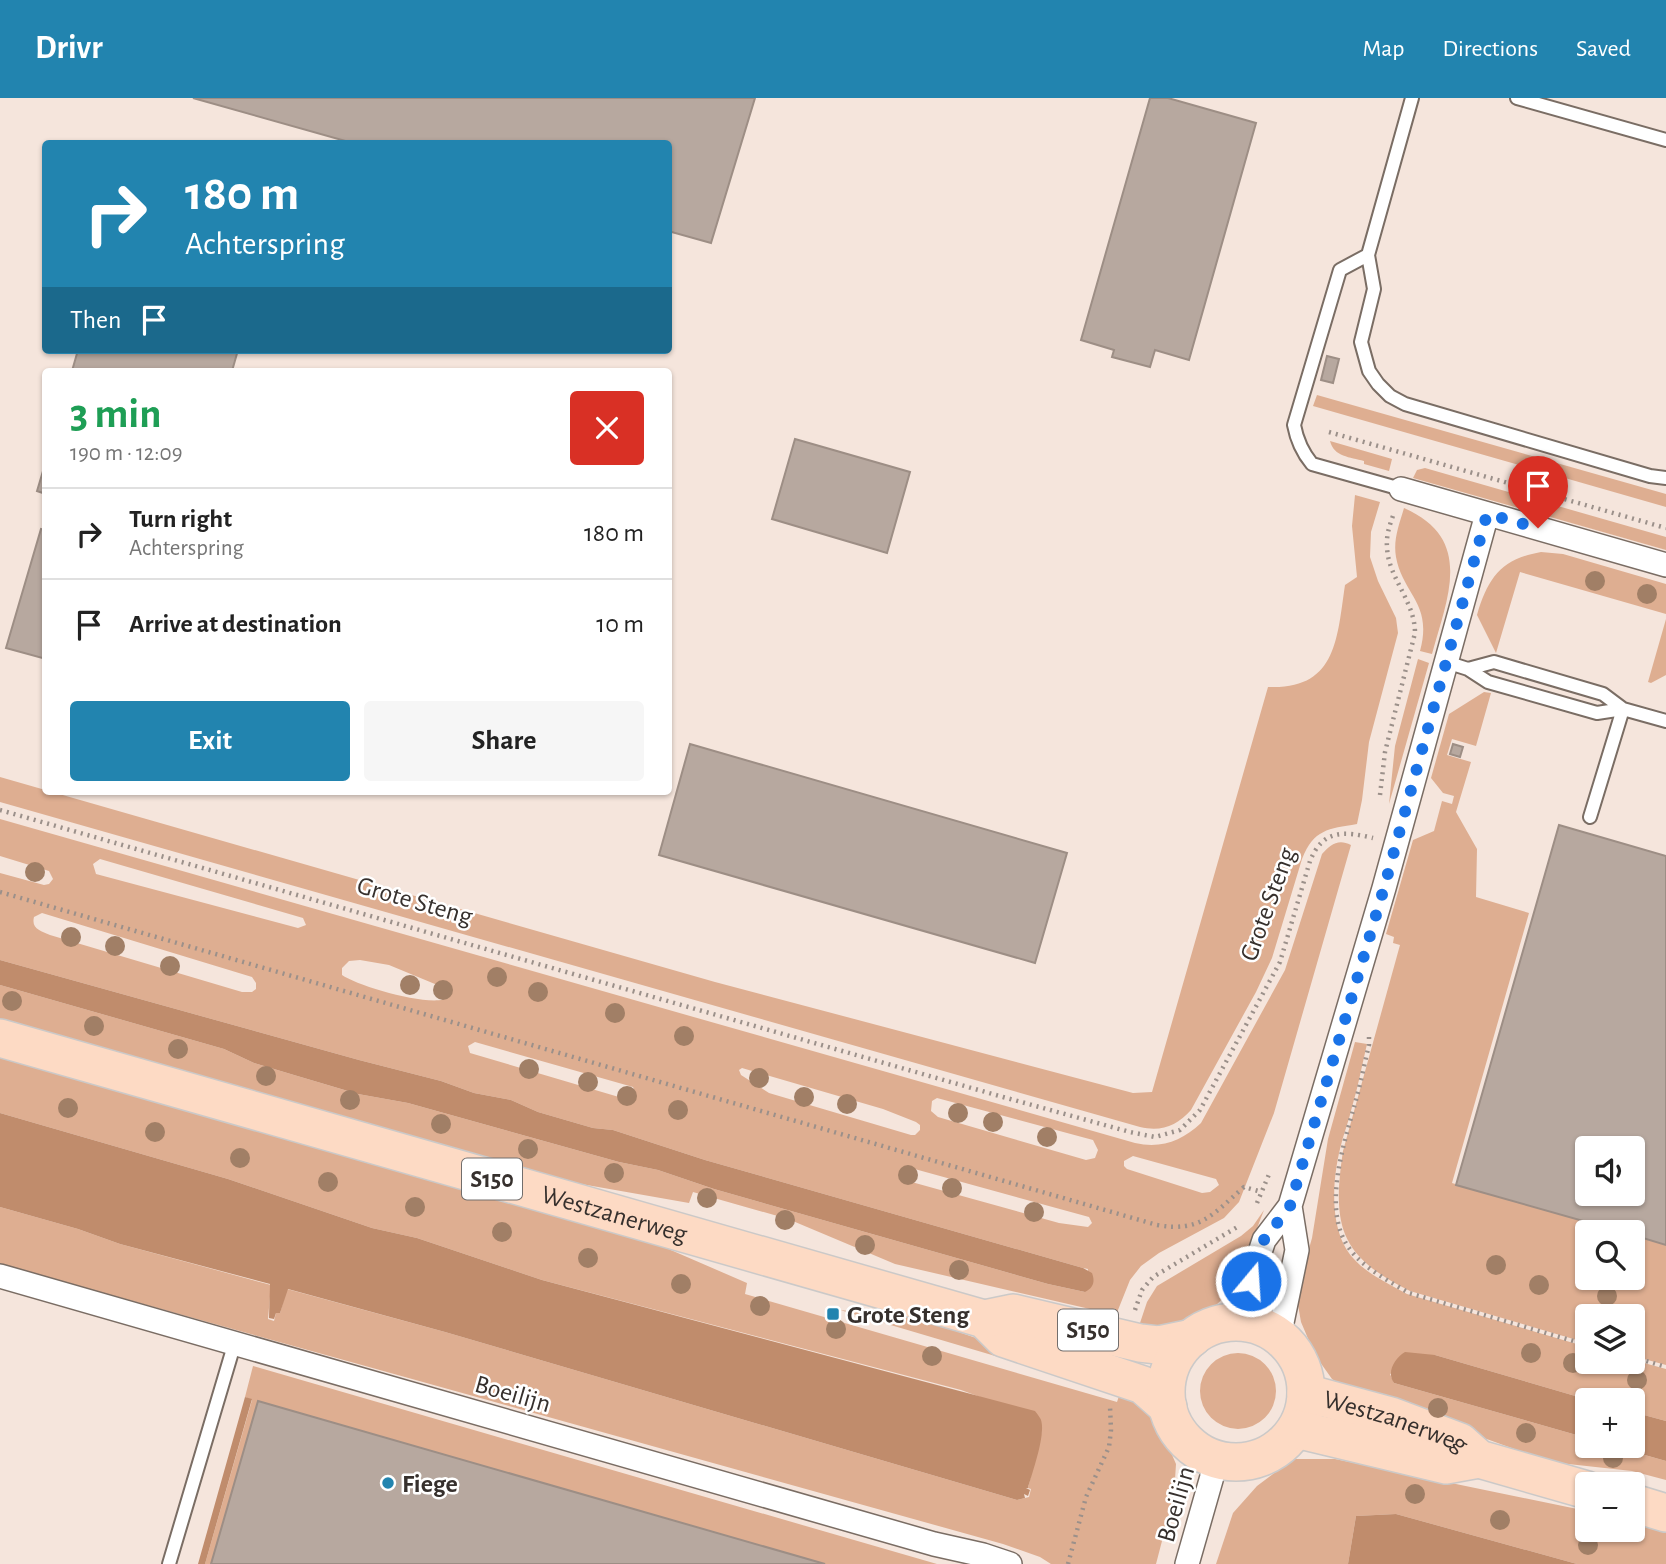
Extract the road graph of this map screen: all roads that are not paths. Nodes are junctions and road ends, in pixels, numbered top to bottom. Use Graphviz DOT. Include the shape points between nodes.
graph roads {
  1 [pos="1412,98"];
  2 [pos="1517,98"];
  3 [pos="1666,140"];
  4 [pos="1368,255"];
  5 [pos="1666,478"];
  6 [pos="1398,498"];
  7 [pos="1487,514"];
  8 [pos="1666,565"];
  9 [pos="1457,666"];
  10 [pos="1623,709"];
  11 [pos="1666,721"];
  12 [pos="1590,817"];
  13 [pos="0,1038"];
  14 [pos="1290,1206"];
  15 [pos="0,1276"];
  16 [pos="984,1319"];
  17 [pos="1237,1322"];
  18 [pos="1279,1337"];
  19 [pos="1192,1338"];
  20 [pos="235,1342"];
  21 [pos="1306,1393"];
  22 [pos="1168,1407"];
  23 [pos="1296,1429"];
  24 [pos="1217,1459"];
  25 [pos="1479,1460"];
  26 [pos="1575,1487"];
  27 [pos="1645,1507"];
  28 [pos="1666,1513"];
  29 [pos="169,1564"];
  30 [pos="1010,1564"];
  31 [pos="1187,1564"];
  1 -- 4 [label="lane"];
  2 -- 3 [label="lane"];
  4 -- 5 [label="lane" via="1374,289 1361,342 1369,371 1390,396"];
  4 -- 6 [label="lane" via="1339,270 1294,425 1297,440 1312,464"];
  6 -- 7 [label="street"];
  7 -- 8 [label="street"];
  7 -- 9 [label="street"];
  9 -- 10 [label="lane" via="1488,682 1597,713"];
  9 -- 10 [label="lane" via="1494,662 1603,694"];
  9 -- 14 [label="street" via="1396,844"];
  10 -- 11 [label="lane"];
  10 -- 12 [label="lane"];
  13 -- 16 [label="main road, Westzanerweg / S150"];
  14 -- 17 [label="street" via="1264,1240"];
  14 -- 18 [label="street" via="1297,1250"];
  15 -- 20 [label="street, Boeilijn"];
  16 -- 19 [label="main road, Westzanerweg / S150" via="1013,1313 1158,1345"];
  16 -- 22 [label="main road, Westzanerweg / S150" via="1003,1338 1143,1385"];
  17 -- 18 [label="main road"];
  17 -- 19 [label="main road, S150" via="1206,1329"];
  18 -- 21 [label="main road" via="1299,1362"];
  19 -- 22 [label="main road, S150" via="1168,1374"];
  20 -- 29 [label="lane"];
  20 -- 30 [label="street, Boeilijn"];
  21 -- 23 [label="main road"];
  21 -- 25 [label="main road, Westzanerweg" via="1391,1416 1460,1442"];
  22 -- 24 [label="main road, S150" via="1185,1440"];
  23 -- 24 [label="main road, S150" via="1269,1454 1235,1462"];
  23 -- 25 [label="main road, Westzanerweg" via="1447,1465"];
  24 -- 31 [label="street, Boeilijn"];
  25 -- 26 [label="main road, Westzanerweg"];
  27 -- 28 [label="main road"];
}
